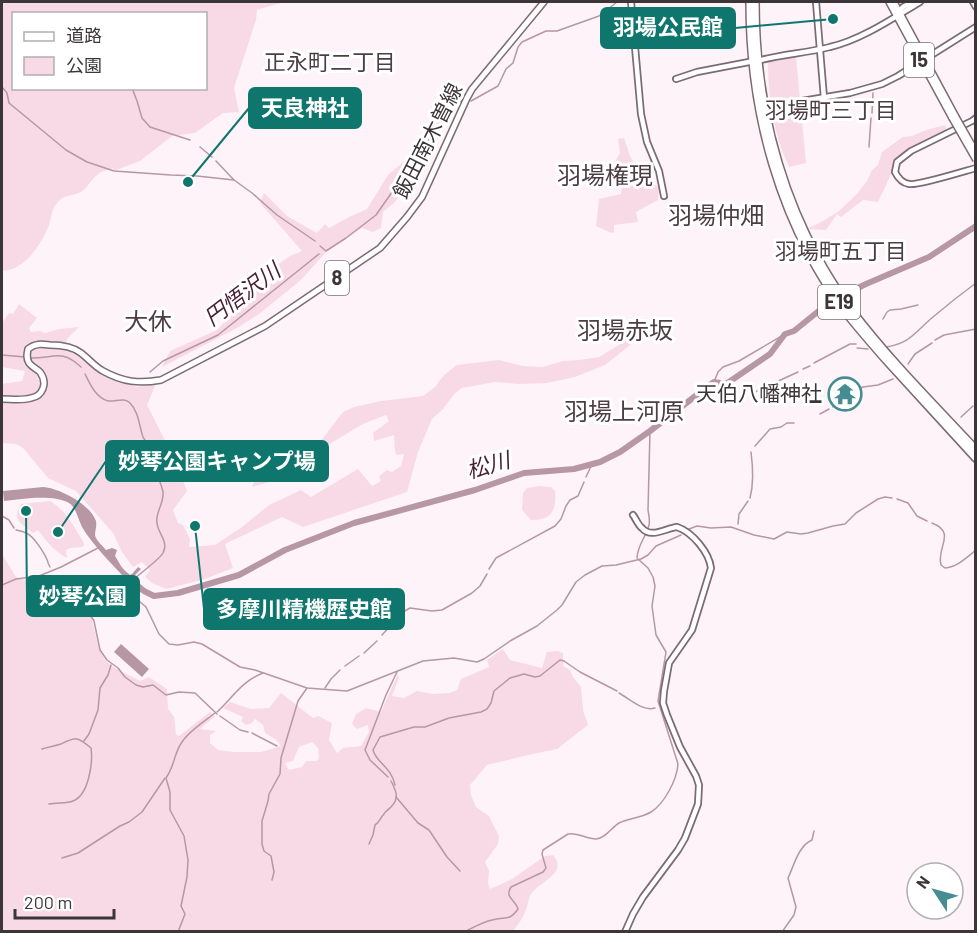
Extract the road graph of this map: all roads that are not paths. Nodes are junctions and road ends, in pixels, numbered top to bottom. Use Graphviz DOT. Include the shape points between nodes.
graph roads {
  1 [pos="544,2"];
  2 [pos="631,2"];
  3 [pos="750,2"];
  4 [pos="755,2"];
  5 [pos="816,2"];
  6 [pos="889,2"];
  7 [pos="894,2"];
  8 [pos="912,2"];
  9 [pos="920,2"];
  10 [pos="973,2"];
  11 [pos="975,7"];
  12 [pos="898,13"];
  13 [pos="975,27"];
  14 [pos="820,49"];
  15 [pos="761,60"];
  16 [pos="922,60"];
  17 [pos="749,62"];
  18 [pos="676,79"];
  19 [pos="824,98"];
  20 [pos="802,101"];
  21 [pos="954,118"];
  22 [pos="975,118"];
  23 [pos="975,152"];
  24 [pos="975,160"];
  25 [pos="975,168"];
  26 [pos="664,196"];
  27 [pos="797,222"];
  28 [pos="900,371"];
  29 [pos="2,399"];
  30 [pos="975,450"];
  31 [pos="975,458"];
  32 [pos="633,515"];
  33 [pos="625,932"];
  1 -- 29 [label="main road, 飯田南木曽線 / 8" via="477,82 422,197 376,252 265,326 161,380 132,382 111,375 69,346 39,344 27,352 29,362 43,377 40,393 24,400"];
  2 -- 26 [label="street" via="640,114"];
  3 -- 27 [label="highway, E19" via="758,105 771,159"];
  4 -- 27 [label="highway, E19" via="764,106"];
  5 -- 14 [label="street"];
  6 -- 12 [label="main road, 15"];
  7 -- 12 [label="main road, 15"];
  8 -- 12 [label="street"];
  9 -- 12 [label="street"];
  10 -- 11 [label="street"];
  12 -- 14 [label="street" via="856,38"];
  12 -- 16 [label="main road, 15"];
  13 -- 16 [label="street"];
  14 -- 15 [label="street"];
  14 -- 19 [label="street"];
  16 -- 19 [label="street" via="875,87"];
  16 -- 21 [label="main road, 15"];
  17 -- 18 [label="street"];
  19 -- 20 [label="street"];
  21 -- 23 [label="main road, 15, bridge"];
  21 -- 24 [label="main road, 15, bridge"];
  22 -- 25 [label="street" via="911,151 897,162 895,172 904,182 915,185"];
  27 -- 28 [label="highway, E19" via="831,291"];
  28 -- 30 [label="highway, E19"];
  28 -- 31 [label="highway, E19"];
  32 -- 33 [label="street" via="646,532 680,527 707,555 710,572 692,630 669,663 663,704 699,785 698,804 685,838 643,897"];
}
